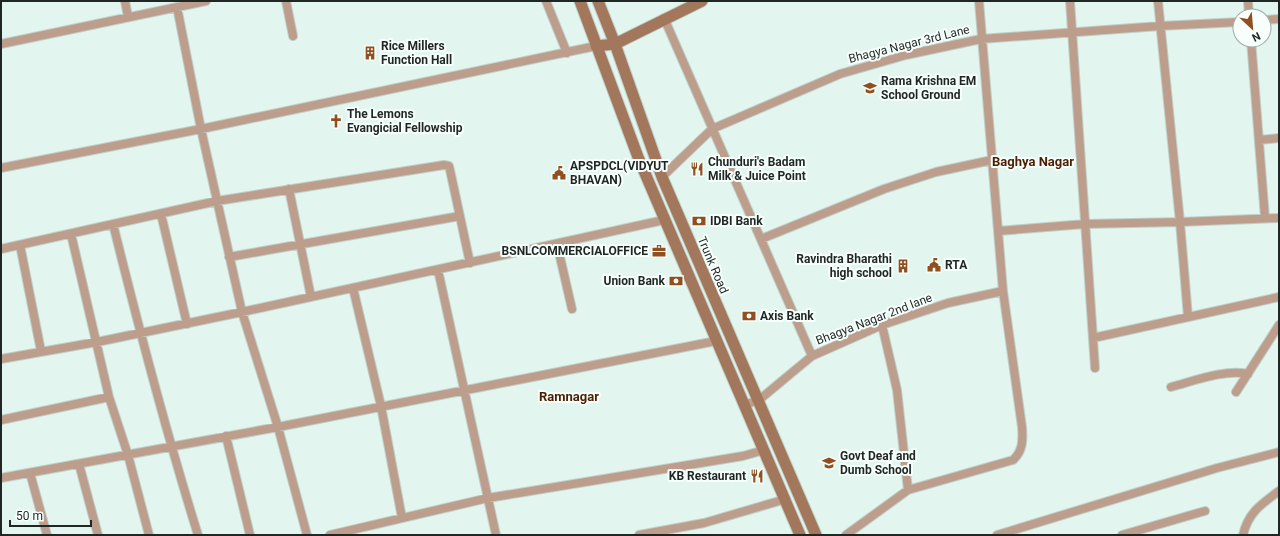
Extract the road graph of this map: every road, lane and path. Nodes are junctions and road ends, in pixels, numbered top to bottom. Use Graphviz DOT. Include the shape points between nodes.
graph roads {
  1 [pos="125,1"];
  2 [pos="206,1"];
  3 [pos="286,1"];
  4 [pos="546,1"];
  5 [pos="580,1"];
  6 [pos="598,1"];
  7 [pos="702,1"];
  8 [pos="979,1"];
  9 [pos="1070,1"];
  10 [pos="1158,1"];
  11 [pos="177,7"];
  12 [pos="128,17"];
  13 [pos="664,18"];
  14 [pos="1232,22"];
  15 [pos="1160,26"];
  16 [pos="1073,32"];
  17 [pos="293,36"];
  18 [pos="981,39"];
  19 [pos="1,44"];
  20 [pos="615,44"];
  21 [pos="596,46"];
  22 [pos="1251,48"];
  23 [pos="567,53"];
  24 [pos="712,128"];
  25 [pos="201,129"];
  26 [pos="1279,138"];
  27 [pos="1259,140"];
  28 [pos="992,160"];
  29 [pos="1,168"];
  30 [pos="662,177"];
  31 [pos="289,189"];
  32 [pos="217,201"];
  33 [pos="161,214"];
  34 [pos="460,216"];
  35 [pos="1265,218"];
  36 [pos="1279,218"];
  37 [pos="664,220"];
  38 [pos="1180,222"];
  39 [pos="113,224"];
  40 [pos="1085,224"];
  41 [pos="998,231"];
  42 [pos="72,234"];
  43 [pos="761,239"];
  44 [pos="300,244"];
  45 [pos="557,244"];
  46 [pos="20,245"];
  47 [pos="1,249"];
  48 [pos="229,257"];
  49 [pos="470,263"];
  50 [pos="438,270"];
  51 [pos="353,288"];
  52 [pos="1003,291"];
  53 [pos="1279,297"];
  54 [pos="311,298"];
  55 [pos="572,309"];
  56 [pos="242,312"];
  57 [pos="1188,317"];
  58 [pos="187,324"];
  59 [pos="882,325"];
  60 [pos="1279,325"];
  61 [pos="140,333"];
  62 [pos="1093,338"];
  63 [pos="716,341"];
  64 [pos="97,342"];
  65 [pos="41,351"];
  66 [pos="812,356"];
  67 [pos="1,358"];
  68 [pos="1094,368"];
  69 [pos="1248,374"];
  70 [pos="1171,387"];
  71 [pos="463,390"];
  72 [pos="1236,392"];
  73 [pos="109,397"];
  74 [pos="759,400"];
  75 [pos="744,405"];
  76 [pos="380,406"];
  77 [pos="1,420"];
  78 [pos="278,427"];
  79 [pos="226,436"];
  80 [pos="171,447"];
  81 [pos="764,450"];
  82 [pos="1279,452"];
  83 [pos="128,454"];
  84 [pos="79,464"];
  85 [pos="30,472"];
  86 [pos="1,478"];
  87 [pos="908,490"];
  88 [pos="1279,491"];
  89 [pos="488,498"];
  90 [pos="786,499"];
  91 [pos="1205,511"];
  92 [pos="402,518"];
  93 [pos="47,535"];
  94 [pos="98,535"];
  95 [pos="149,535"];
  96 [pos="198,535"];
  97 [pos="250,535"];
  98 [pos="307,535"];
  99 [pos="330,535"];
  100 [pos="496,535"];
  101 [pos="639,535"];
  102 [pos="800,535"];
  103 [pos="816,535"];
  104 [pos="846,535"];
  105 [pos="997,535"];
  106 [pos="1122,535"];
  107 [pos="1243,535"];
  1 -- 12 [label="street"];
  2 -- 11 [label="street"];
  3 -- 17 [label="street"];
  4 -- 23 [label="street"];
  5 -- 21 [label="main road"];
  6 -- 20 [label="main road, Trunk Road"];
  7 -- 13 [label="main road"];
  8 -- 18 [label="street"];
  9 -- 16 [label="street"];
  10 -- 15 [label="street"];
  11 -- 12 [label="street"];
  11 -- 25 [label="street"];
  12 -- 19 [label="street"];
  13 -- 20 [label="main road"];
  13 -- 24 [label="street"];
  14 -- 15 [label="street, Bhagya Nagar 3rd Lane"];
  15 -- 16 [label="street, Bhagya Nagar 3rd Lane"];
  15 -- 38 [label="street"];
  16 -- 18 [label="street, Bhagya Nagar 3rd Lane"];
  16 -- 40 [label="street"];
  18 -- 24 [label="street, Bhagya Nagar 3rd Lane" via="906,55 840,74"];
  18 -- 28 [label="street"];
  20 -- 21 [label="main road"];
  20 -- 30 [label="main road, Trunk Road"];
  21 -- 23 [label="street"];
  21 -- 37 [label="main road"];
  22 -- 27 [label="street"];
  23 -- 25 [label="street"];
  24 -- 30 [label="street, Bhagya Nagar 3rd Lane"];
  24 -- 43 [label="street"];
  25 -- 29 [label="street"];
  25 -- 32 [label="street"];
  26 -- 27 [label="street"];
  27 -- 35 [label="street"];
  28 -- 41 [label="street"];
  28 -- 43 [label="street" via="936,172 884,188"];
  30 -- 74 [label="main road, Trunk Road"];
  31 -- 32 [label="street"];
  31 -- 34 [label="street" via="444,165 450,170"];
  31 -- 44 [label="street"];
  32 -- 33 [label="street"];
  32 -- 48 [label="street"];
  33 -- 39 [label="street"];
  33 -- 58 [label="street"];
  34 -- 44 [label="street"];
  34 -- 49 [label="street"];
  35 -- 36 [label="street"];
  35 -- 38 [label="street"];
  37 -- 45 [label="street"];
  37 -- 63 [label="main road"];
  38 -- 40 [label="street"];
  38 -- 57 [label="street"];
  39 -- 42 [label="street"];
  39 -- 61 [label="street"];
  40 -- 41 [label="street"];
  40 -- 62 [label="street"];
  41 -- 52 [label="street"];
  42 -- 46 [label="street"];
  42 -- 64 [label="street"];
  43 -- 66 [label="street"];
  44 -- 48 [label="street"];
  44 -- 54 [label="street"];
  45 -- 49 [label="street"];
  45 -- 55 [label="street"];
  46 -- 47 [label="street"];
  46 -- 65 [label="street"];
  48 -- 56 [label="street"];
  49 -- 50 [label="street"];
  50 -- 51 [label="street"];
  50 -- 71 [label="street"];
  51 -- 54 [label="street"];
  51 -- 76 [label="street"];
  52 -- 59 [label="street, Bhagya Nagar 2nd lane" via="948,303"];
  52 -- 87 [label="street" via="1022,427 1021,450 1013,460"];
  53 -- 57 [label="street"];
  54 -- 56 [label="street"];
  56 -- 58 [label="street"];
  56 -- 78 [label="street"];
  57 -- 62 [label="street"];
  58 -- 61 [label="street"];
  59 -- 66 [label="street, Bhagya Nagar 2nd lane"];
  59 -- 87 [label="street" via="897,390"];
  60 -- 69 [label="street"];
  61 -- 64 [label="street"];
  61 -- 80 [label="street"];
  62 -- 68 [label="street"];
  63 -- 71 [label="street"];
  63 -- 75 [label="main road"];
  64 -- 65 [label="street"];
  64 -- 73 [label="street"];
  65 -- 67 [label="street"];
  66 -- 74 [label="street, Bhagya Nagar 2nd lane"];
  69 -- 70 [label="street" via="1227,373"];
  69 -- 72 [label="street"];
  71 -- 76 [label="street"];
  71 -- 89 [label="street"];
  73 -- 77 [label="street"];
  73 -- 83 [label="street"];
  74 -- 75 [label="street, Bhagya Nagar 2nd lane"];
  74 -- 103 [label="main road, Trunk Road"];
  75 -- 81 [label="main road"];
  76 -- 78 [label="street"];
  76 -- 92 [label="street"];
  78 -- 79 [label="street"];
  78 -- 98 [label="street"];
  79 -- 80 [label="street"];
  79 -- 97 [label="street"];
  80 -- 83 [label="street"];
  80 -- 96 [label="street"];
  81 -- 89 [label="street" via="743,456"];
  81 -- 90 [label="main road"];
  82 -- 105 [label="street" via="1217,468"];
  83 -- 84 [label="street"];
  83 -- 95 [label="street"];
  84 -- 85 [label="street"];
  84 -- 94 [label="street"];
  85 -- 86 [label="street"];
  85 -- 93 [label="street"];
  87 -- 104 [label="street"];
  88 -- 107 [label="street" via="1250,516"];
  89 -- 92 [label="street"];
  89 -- 100 [label="street"];
  90 -- 101 [label="street" via="704,523"];
  90 -- 102 [label="main road"];
  91 -- 106 [label="street"];
  92 -- 99 [label="street"];
}
